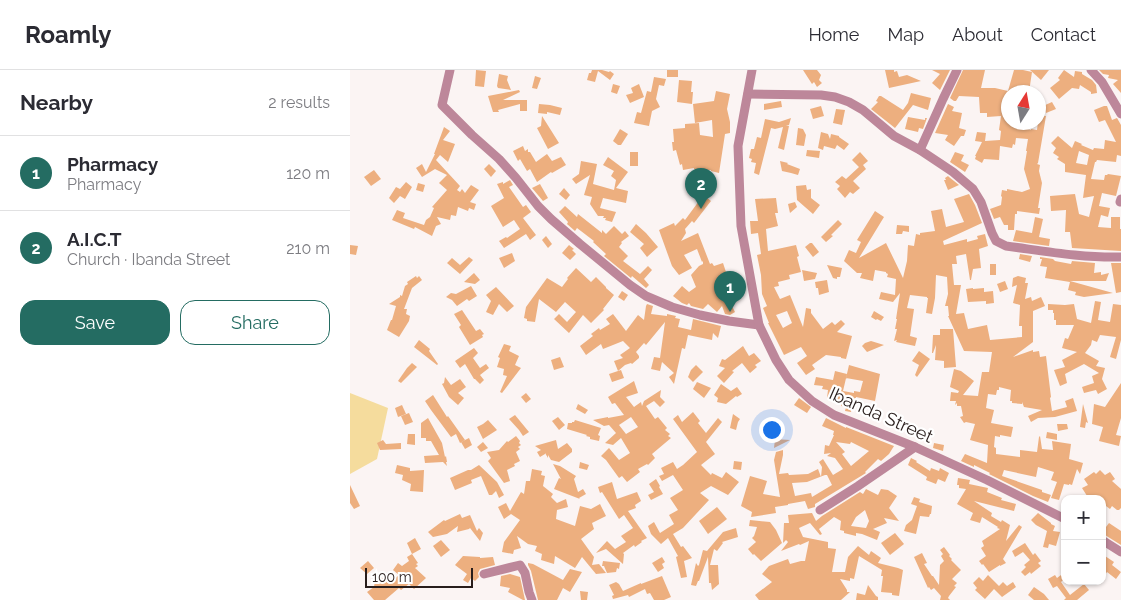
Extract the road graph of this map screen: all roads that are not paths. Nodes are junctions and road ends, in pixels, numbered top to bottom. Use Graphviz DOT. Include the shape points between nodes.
graph roads {
  1 [pos="450,70"];
  2 [pos="752,70"];
  3 [pos="957,70"];
  4 [pos="1091,70"];
  5 [pos="748,94"];
  6 [pos="1121,114"];
  7 [pos="920,150"];
  8 [pos="1121,257"];
  9 [pos="759,325"];
  10 [pos="915,447"];
  11 [pos="820,510"];
  12 [pos="1061,517"];
  13 [pos="1106,543"];
  14 [pos="1121,552"];
  15 [pos="484,574"];
  16 [pos="532,600"];
  1 -- 9 [label="street" via="442,105 499,159 551,219 630,285 672,307"];
  2 -- 5 [label="street, Ibanda Street"];
  3 -- 7 [label="street"];
  4 -- 6 [label="street"];
  5 -- 7 [label="street" via="835,97 863,110 894,136"];
  5 -- 9 [label="street, Ibanda Street" via="738,146 741,226"];
  7 -- 8 [label="street" via="973,189 996,241 1006,246 1074,255"];
  9 -- 10 [label="street, Ibanda Street" via="789,380 812,401 834,415"];
  10 -- 11 [label="street"];
  10 -- 12 [label="street, Ibanda Street"];
  13 -- 14 [label="street"];
  15 -- 16 [label="street" via="520,565 526,573"];
}
